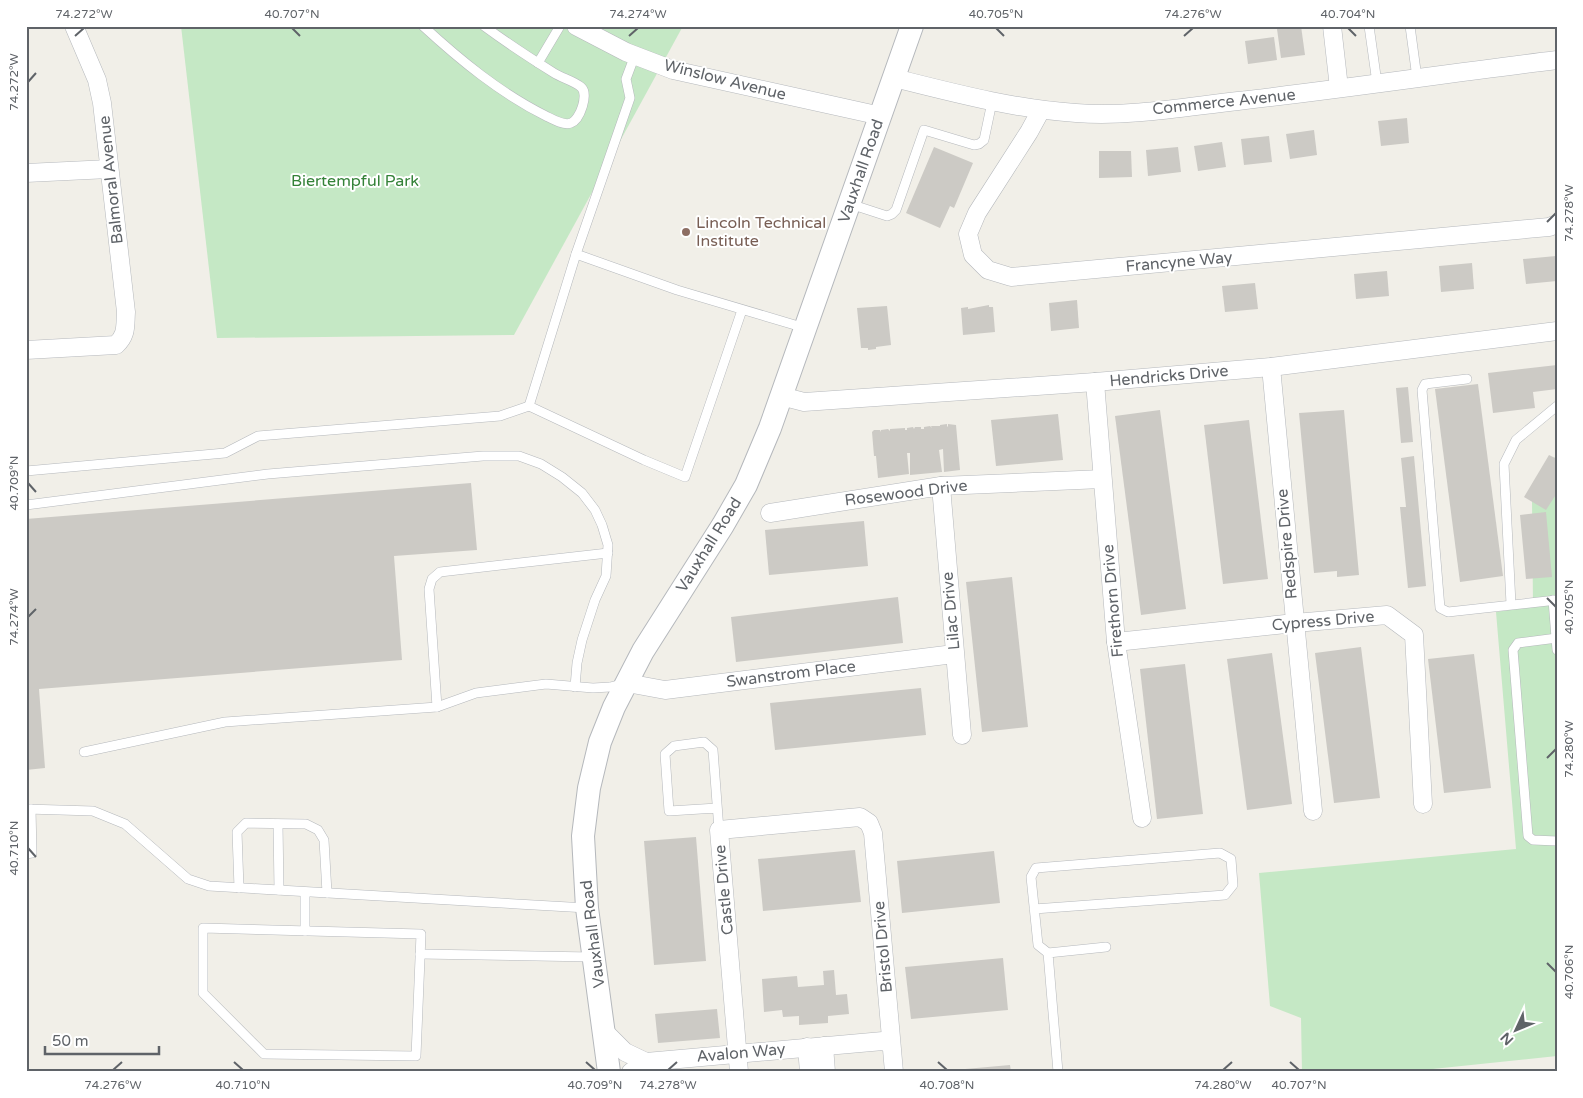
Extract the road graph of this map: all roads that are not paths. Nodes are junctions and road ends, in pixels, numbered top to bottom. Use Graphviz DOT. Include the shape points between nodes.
graph roads {
  1 [pos="74,26"];
  2 [pos="423,26"];
  3 [pos="484,26"];
  4 [pos="560,26"];
  5 [pos="576,26"];
  6 [pos="912,26"];
  7 [pos="1332,26"];
  8 [pos="1369,26"];
  9 [pos="1410,26"];
  10 [pos="635,55"];
  11 [pos="1557,60"];
  12 [pos="538,63"];
  13 [pos="894,78"];
  14 [pos="1417,78"];
  15 [pos="1377,83"];
  16 [pos="1340,88"];
  17 [pos="992,102"];
  18 [pos="1041,110"];
  19 [pos="881,116"];
  20 [pos="109,169"];
  21 [pos="26,173"];
  22 [pos="849,204"];
  23 [pos="1557,224"];
  24 [pos="576,254"];
  25 [pos="742,310"];
  26 [pos="806,328"];
  27 [pos="1557,331"];
  28 [pos="26,350"];
  29 [pos="1271,368"];
  30 [pos="1467,380"];
  31 [pos="1095,382"];
  32 [pos="781,396"];
  33 [pos="529,406"];
  34 [pos="1557,406"];
  35 [pos="26,471"];
  36 [pos="1102,479"];
  37 [pos="941,486"];
  38 [pos="26,505"];
  39 [pos="770,513"];
  40 [pos="608,553"];
  41 [pos="1555,600"];
  42 [pos="1511,604"];
  43 [pos="1295,623"];
  44 [pos="1556,638"];
  45 [pos="1116,642"];
  46 [pos="1557,650"];
  47 [pos="954,654"];
  48 [pos="627,683"];
  49 [pos="575,686"];
  50 [pos="437,707"];
  51 [pos="962,736"];
  52 [pos="84,752"];
  53 [pos="1423,804"];
  54 [pos="717,808"];
  55 [pos="28,809"];
  56 [pos="1312,811"];
  57 [pos="1142,818"];
  58 [pos="869,823"];
  59 [pos="278,824"];
  60 [pos="719,830"];
  61 [pos="1557,841"];
  62 [pos="26,854"];
  63 [pos="239,888"];
  64 [pos="278,890"];
  65 [pos="305,892"];
  66 [pos="327,893"];
  67 [pos="587,908"];
  68 [pos="1034,908"];
  69 [pos="305,930"];
  70 [pos="1106,948"];
  71 [pos="1048,953"];
  72 [pos="420,954"];
  73 [pos="594,957"];
  74 [pos="604,1031"];
  75 [pos="892,1044"];
  76 [pos="815,1047"];
  77 [pos="738,1054"];
  78 [pos="646,1062"];
  79 [pos="609,1072"];
  80 [pos="631,1072"];
  81 [pos="739,1072"];
  82 [pos="809,1072"];
  83 [pos="826,1072"];
  84 [pos="894,1072"];
  85 [pos="1058,1072"];
  1 -- 20 [label="street, Balmoral Avenue" via="97,80"];
  2 -- 12 [label="lane" via="464,63 519,101 564,124 571,123 585,98 584,91"];
  3 -- 12 [label="lane"];
  4 -- 12 [label="lane"];
  5 -- 10 [label="street, Winslow Avenue"];
  6 -- 13 [label="street, Vauxhall Road"];
  7 -- 16 [label="street"];
  8 -- 15 [label="lane"];
  9 -- 14 [label="lane"];
  10 -- 19 [label="street, Winslow Avenue" via="673,70"];
  10 -- 24 [label="lane" via="626,80 630,98"];
  11 -- 14 [label="street, Commerce Avenue"];
  13 -- 17 [label="street, Commerce Avenue"];
  13 -- 19 [label="street, Vauxhall Road"];
  14 -- 15 [label="street, Commerce Avenue"];
  15 -- 16 [label="street, Commerce Avenue"];
  16 -- 18 [label="street, Commerce Avenue" via="1140,112"];
  17 -- 18 [label="street, Commerce Avenue"];
  17 -- 22 [label="lane" via="984,140 979,144 924,130 892,214 887,216"];
  18 -- 23 [label="street, Francyne Way" via="977,213 968,234 973,255 988,270 1011,277 1549,228"];
  19 -- 22 [label="street, Vauxhall Road"];
  20 -- 21 [label="street"];
  20 -- 28 [label="street, Balmoral Avenue" via="126,312 123,339 108,346"];
  22 -- 26 [label="street, Vauxhall Road"];
  24 -- 25 [label="lane"];
  24 -- 33 [label="lane"];
  25 -- 26 [label="lane"];
  25 -- 33 [label="lane" via="685,477"];
  26 -- 32 [label="street, Vauxhall Road"];
  27 -- 29 [label="street, Hendricks Drive"];
  29 -- 31 [label="street, Hendricks Drive"];
  29 -- 43 [label="street, Redspire Drive"];
  30 -- 42 [label="lane" via="1426,384 1422,390 1440,608 1448,612"];
  31 -- 32 [label="street, Hendricks Drive" via="804,402"];
  31 -- 36 [label="street, Firethorn Drive"];
  32 -- 48 [label="street, Vauxhall Road" via="746,485 643,651"];
  33 -- 35 [label="lane" via="500,416 258,436 225,453"];
  34 -- 42 [label="lane" via="1516,440 1504,464"];
  36 -- 37 [label="street, Rosewood Drive"];
  36 -- 45 [label="street, Firethorn Drive"];
  37 -- 39 [label="street, Rosewood Drive"];
  37 -- 47 [label="street, Lilac Drive"];
  38 -- 40 [label="lane" via="268,474 519,456 542,464 582,493 602,525"];
  40 -- 49 [label="lane" via="606,576 582,640"];
  40 -- 50 [label="lane" via="440,572 432,579 429,589"];
  41 -- 42 [label="lane"];
  41 -- 44 [label="lane"];
  43 -- 45 [label="street, Cypress Drive"];
  43 -- 53 [label="street, Cypress Drive" via="1387,615 1414,635"];
  43 -- 56 [label="street, Redspire Drive"];
  44 -- 46 [label="lane"];
  44 -- 61 [label="lane" via="1518,643 1512,650 1528,836 1533,840"];
  45 -- 57 [label="street, Firethorn Drive"];
  47 -- 48 [label="street, Swanstrom Place" via="666,690"];
  47 -- 51 [label="street, Lilac Drive"];
  48 -- 49 [label="lane" via="610,687"];
  48 -- 67 [label="street, Vauxhall Road" via="600,742 589,788 584,836"];
  49 -- 50 [label="lane" via="546,684 500,689 476,693"];
  50 -- 52 [label="lane" via="225,722"];
  54 -- 54 [label="lane" via="713,750 704,742 674,746 665,754 669,811"];
  54 -- 60 [label="lane"];
  55 -- 62 [label="lane" via="32,852"];
  55 -- 63 [label="lane" via="93,811 125,824 188,879 209,886"];
  58 -- 60 [label="street, Castle Drive" via="860,817"];
  58 -- 75 [label="street, Bristol Drive" via="873,833"];
  59 -- 63 [label="lane" via="246,823 237,832"];
  59 -- 64 [label="lane"];
  59 -- 66 [label="lane" via="306,824 318,830 324,840"];
  60 -- 77 [label="street, Castle Drive"];
  63 -- 64 [label="lane"];
  64 -- 65 [label="lane"];
  65 -- 66 [label="lane"];
  65 -- 69 [label="lane"];
  66 -- 67 [label="lane"];
  67 -- 73 [label="street, Vauxhall Road"];
  68 -- 68 [label="lane" via="1031,877 1036,868 1220,853 1231,859 1232,885 1225,895"];
  68 -- 71 [label="lane" via="1038,945"];
  69 -- 72 [label="lane" via="421,934"];
  69 -- 72 [label="lane" via="203,928 204,993 264,1054 416,1056"];
  70 -- 71 [label="lane"];
  71 -- 85 [label="lane"];
  72 -- 73 [label="lane"];
  73 -- 74 [label="street, Vauxhall Road"];
  74 -- 78 [label="street" via="625,1052"];
  74 -- 79 [label="street, Vauxhall Road"];
  75 -- 76 [label="street, Avalon Way" via="883,1041"];
  75 -- 84 [label="street, Bristol Drive"];
  76 -- 77 [label="street, Avalon Way"];
  76 -- 82 [label="street, Avalon Way"];
  76 -- 83 [label="street"];
  77 -- 78 [label="street, Avalon Way"];
  77 -- 81 [label="street, Castle Drive"];
  78 -- 80 [label="street, Avalon Way"];
}
